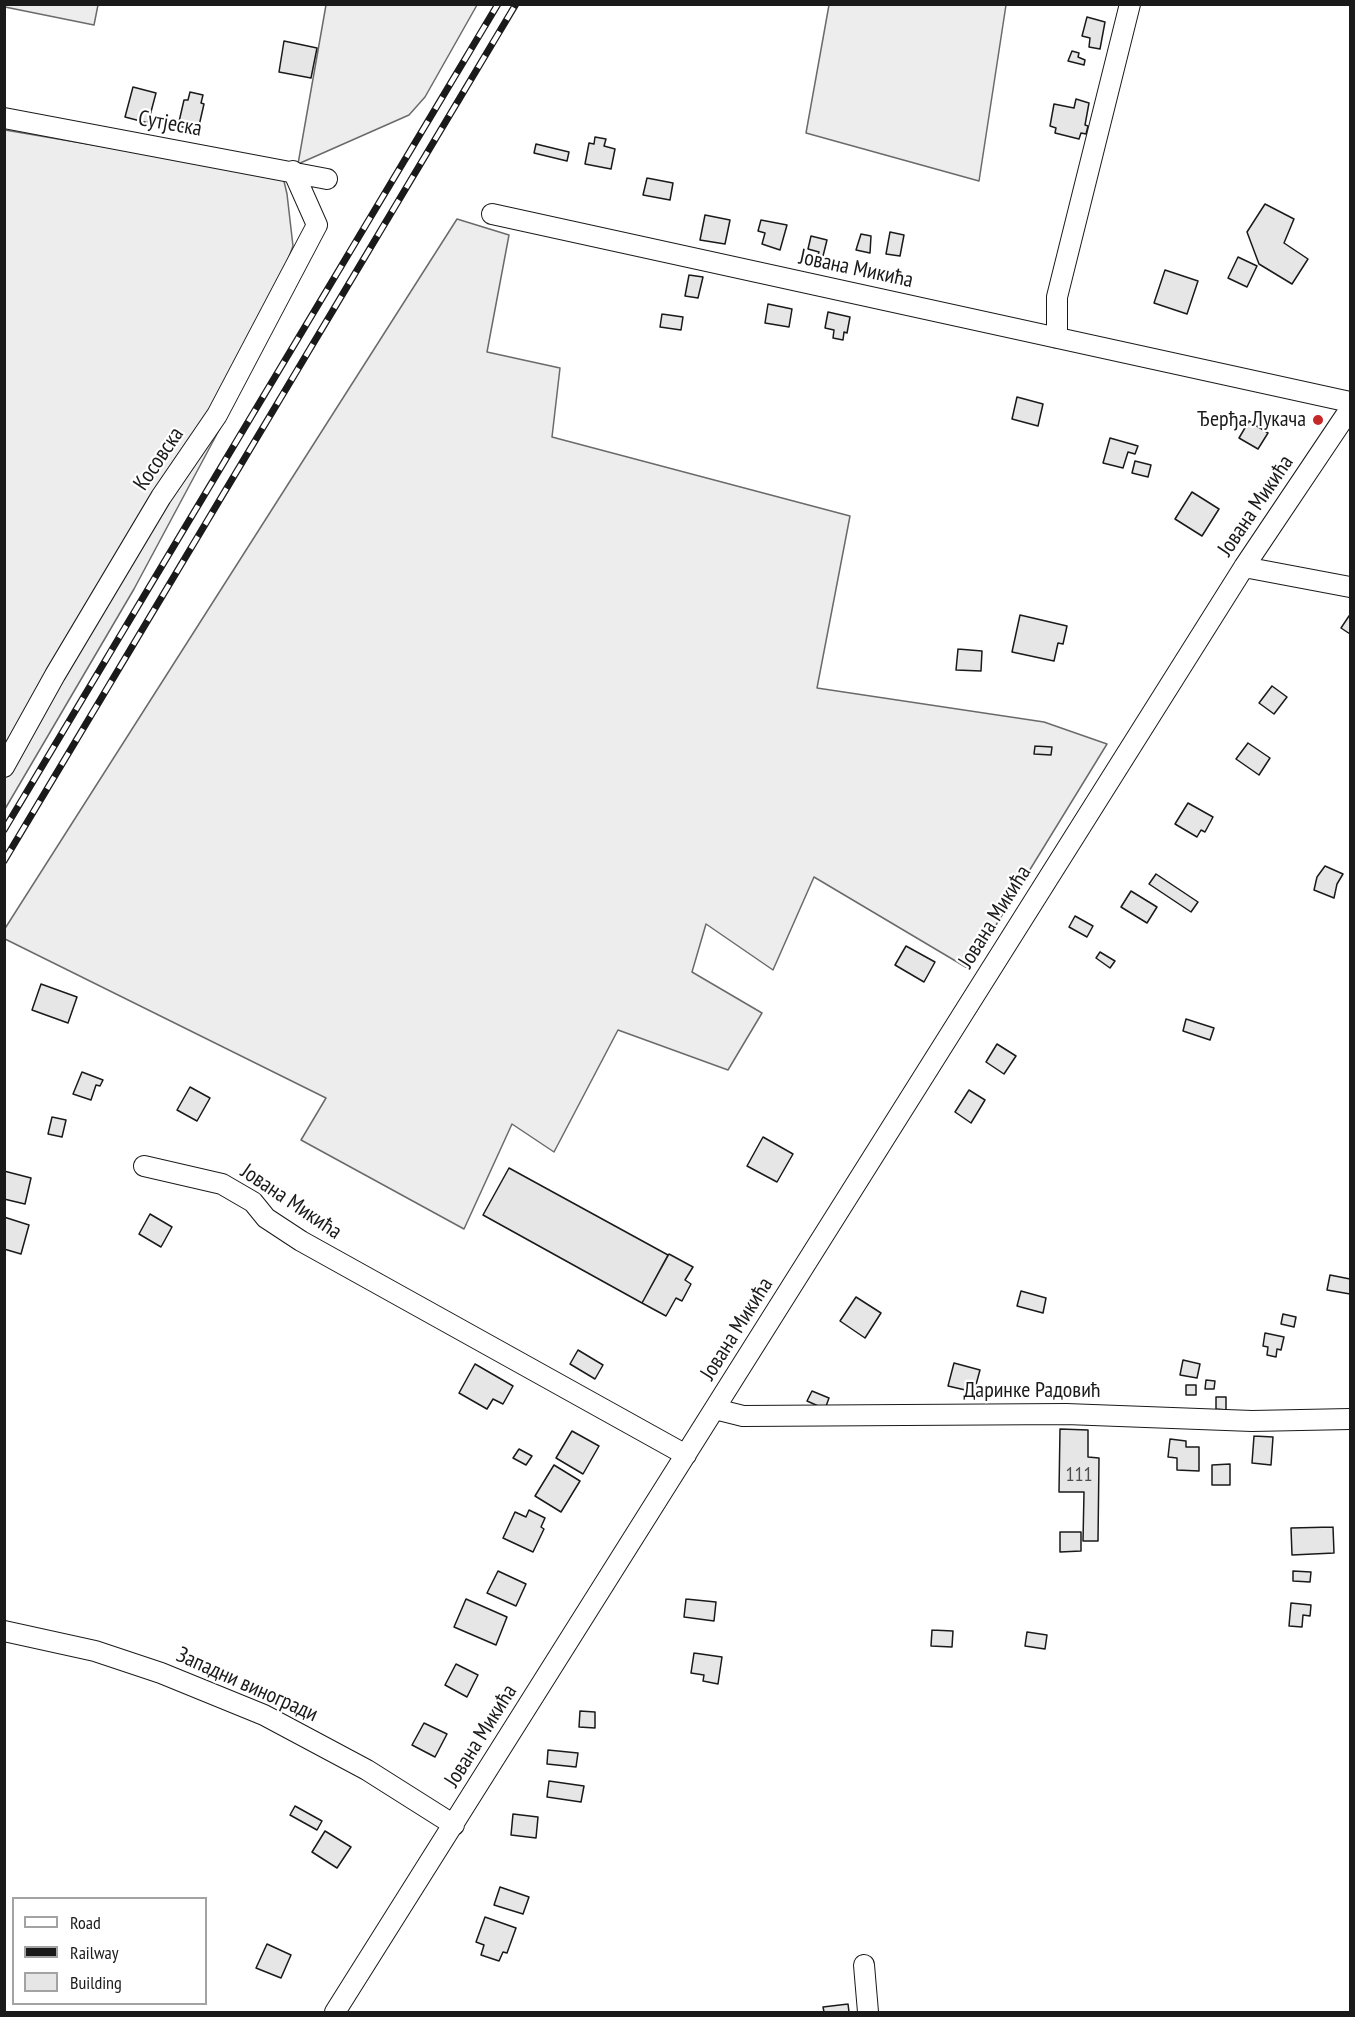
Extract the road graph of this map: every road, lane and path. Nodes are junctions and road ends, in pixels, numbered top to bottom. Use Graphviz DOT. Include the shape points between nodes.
graph roads {
  1 [pos="1130,4"];
  2 [pos="4,118"];
  3 [pos="293,171"];
  4 [pos="327,179"];
  5 [pos="492,214"];
  6 [pos="1057,338"];
  7 [pos="1350,402"];
  8 [pos="1350,409"];
  9 [pos="1244,567"];
  10 [pos="1350,587"];
  11 [pos="4,767"];
  12 [pos="144,1166"];
  13 [pos="715,1409"];
  14 [pos="1350,1419"];
  15 [pos="686,1455"];
  16 [pos="4,1631"];
  17 [pos="454,1824"];
  18 [pos="864,1965"];
  19 [pos="335,2013"];
  20 [pos="868,2013"];
  1 -- 6 [label="street" via="1057,297"];
  2 -- 3 [label="street, Сутјеска"];
  3 -- 4 [label="street, Сутјеска"];
  3 -- 11 [label="street, Косовска" via="317,225 217,415 161,497"];
  5 -- 6 [label="street, Јована Микића"];
  6 -- 7 [label="street, Јована Микића"];
  8 -- 9 [label="street, Јована Микића"];
  9 -- 10 [label="street"];
  9 -- 13 [label="street, Јована Микића"];
  12 -- 15 [label="street, Јована Микића" via="222,1184 253,1202 266,1218 301,1241"];
  13 -- 14 [label="street, Даринке Радовић" via="743,1416 1066,1414 1252,1421"];
  13 -- 15 [label="street, Јована Микића"];
  15 -- 17 [label="street, Јована Микића"];
  16 -- 17 [label="street, Западни виногради" via="95,1651 170,1676 264,1715 367,1770"];
  17 -- 19 [label="street, Јована Микића"];
  18 -- 20 [label="street"];
}
